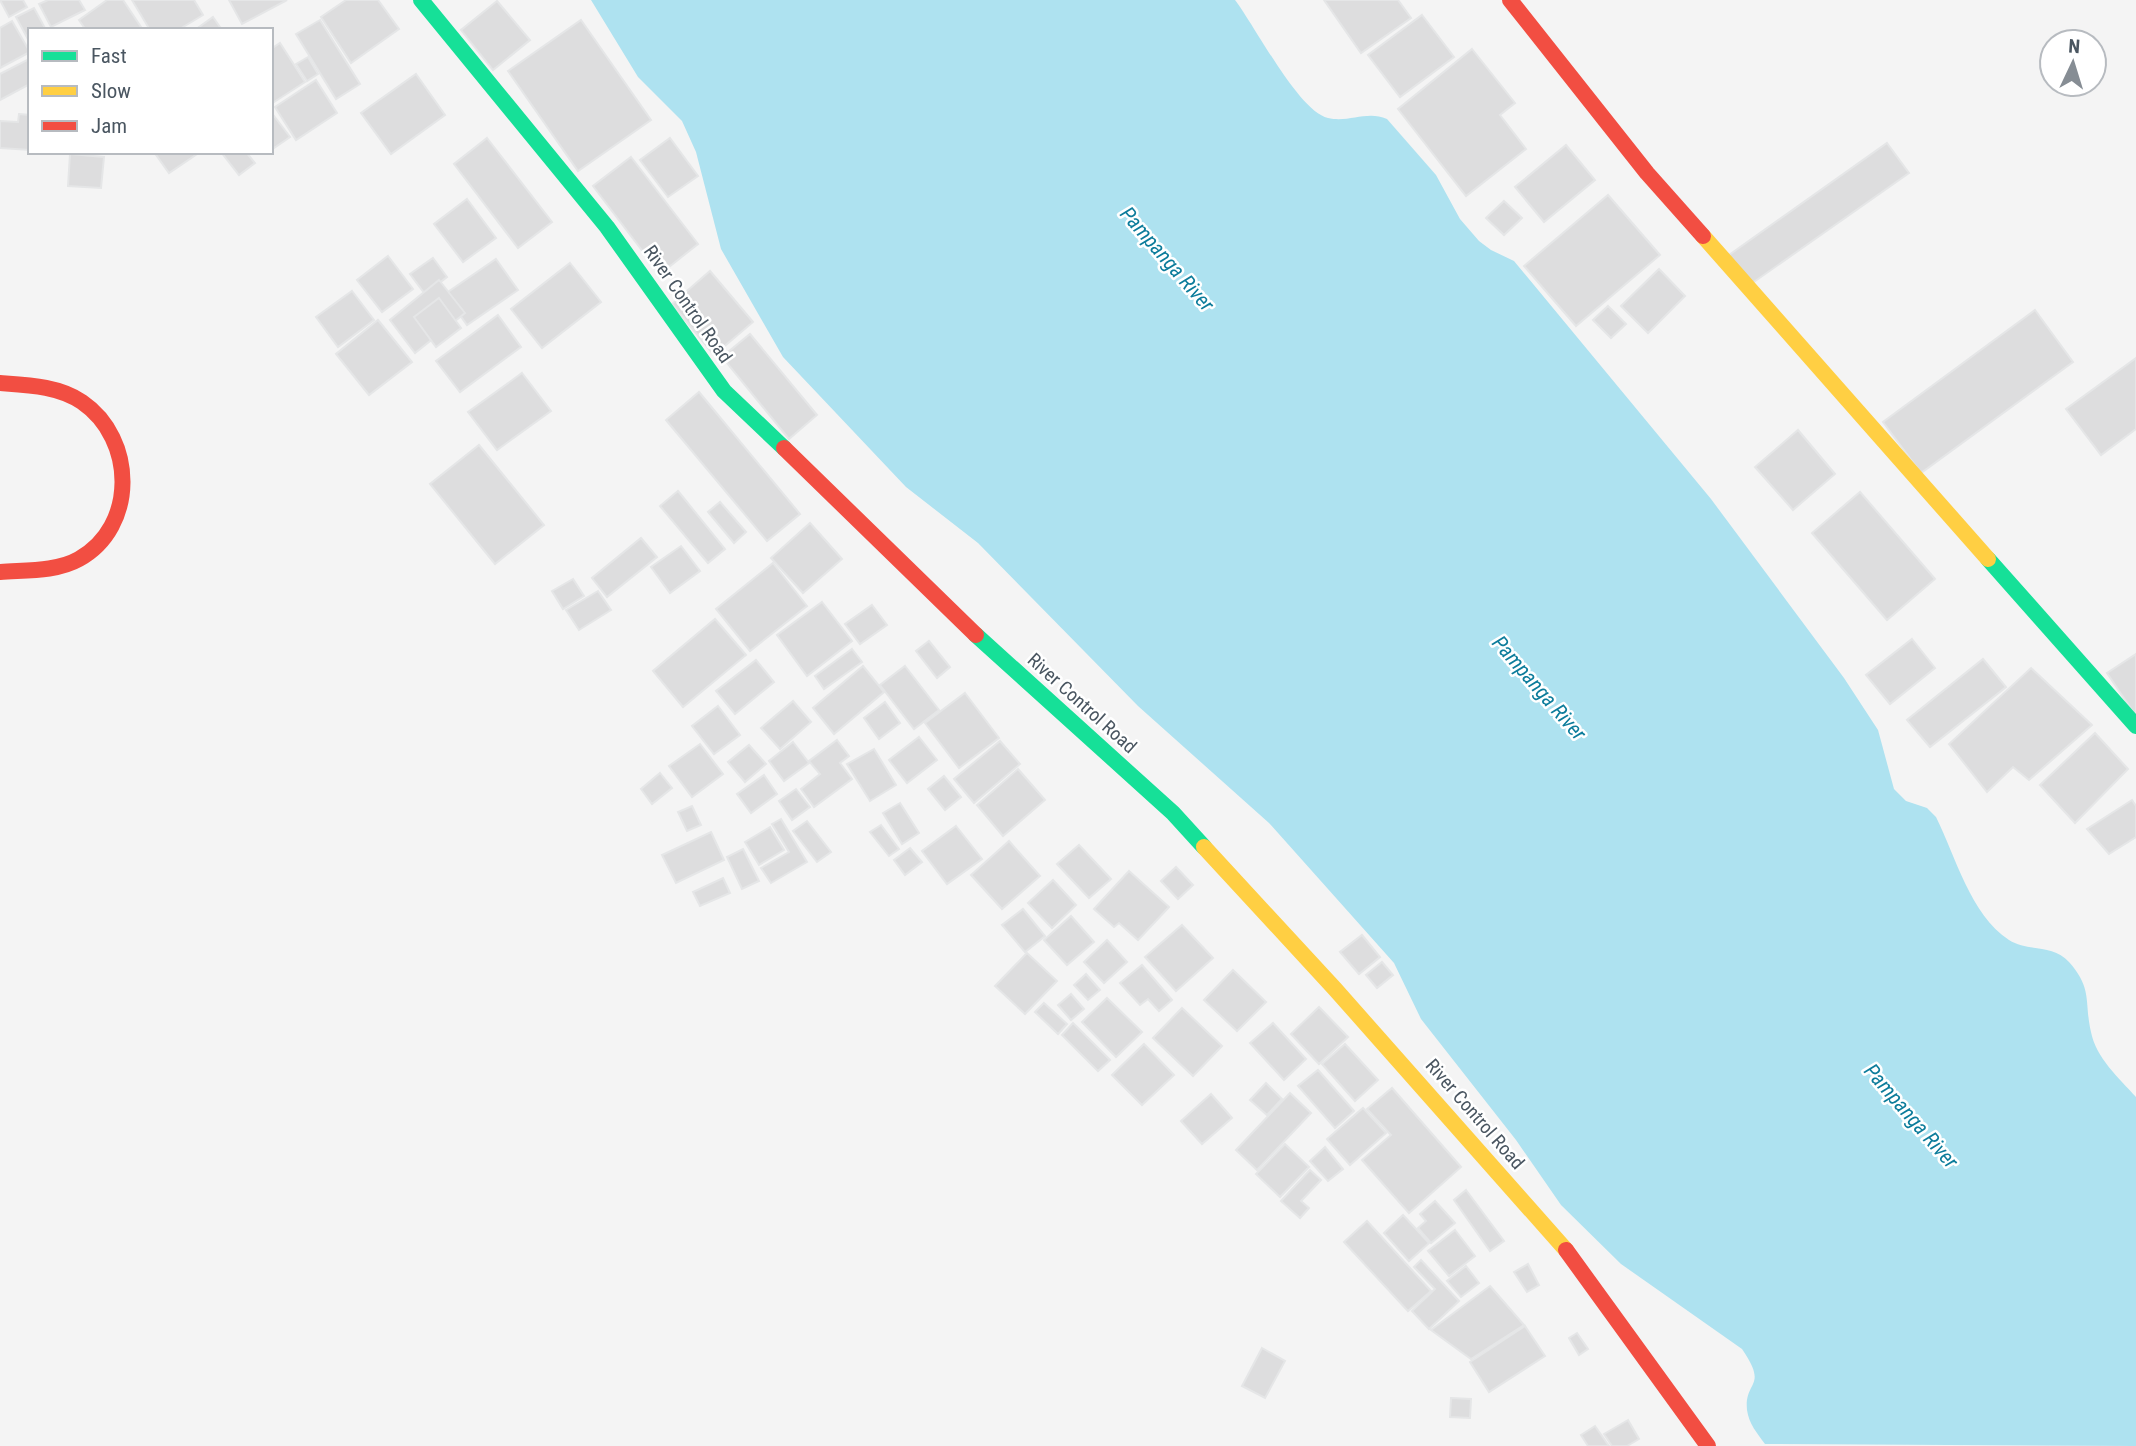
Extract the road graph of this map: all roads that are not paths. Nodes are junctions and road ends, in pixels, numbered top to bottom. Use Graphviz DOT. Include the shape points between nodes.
graph roads {
  1 [pos="421,0"];
  2 [pos="1510,0"];
  3 [pos="0,383"];
  4 [pos="0,572"];
  5 [pos="2136,726"];
  6 [pos="1708,1446"];
  1 -- 6 [label="street, River Control Road" via="607,227 724,391 984,643 1173,813 1560,1242"];
  2 -- 5 [label="street" via="1647,173"];
  3 -- 4 [label="street" via="60,392 90,408 109,431 122,462 125,492 116,521 102,543 78,560 43,569"];
}
